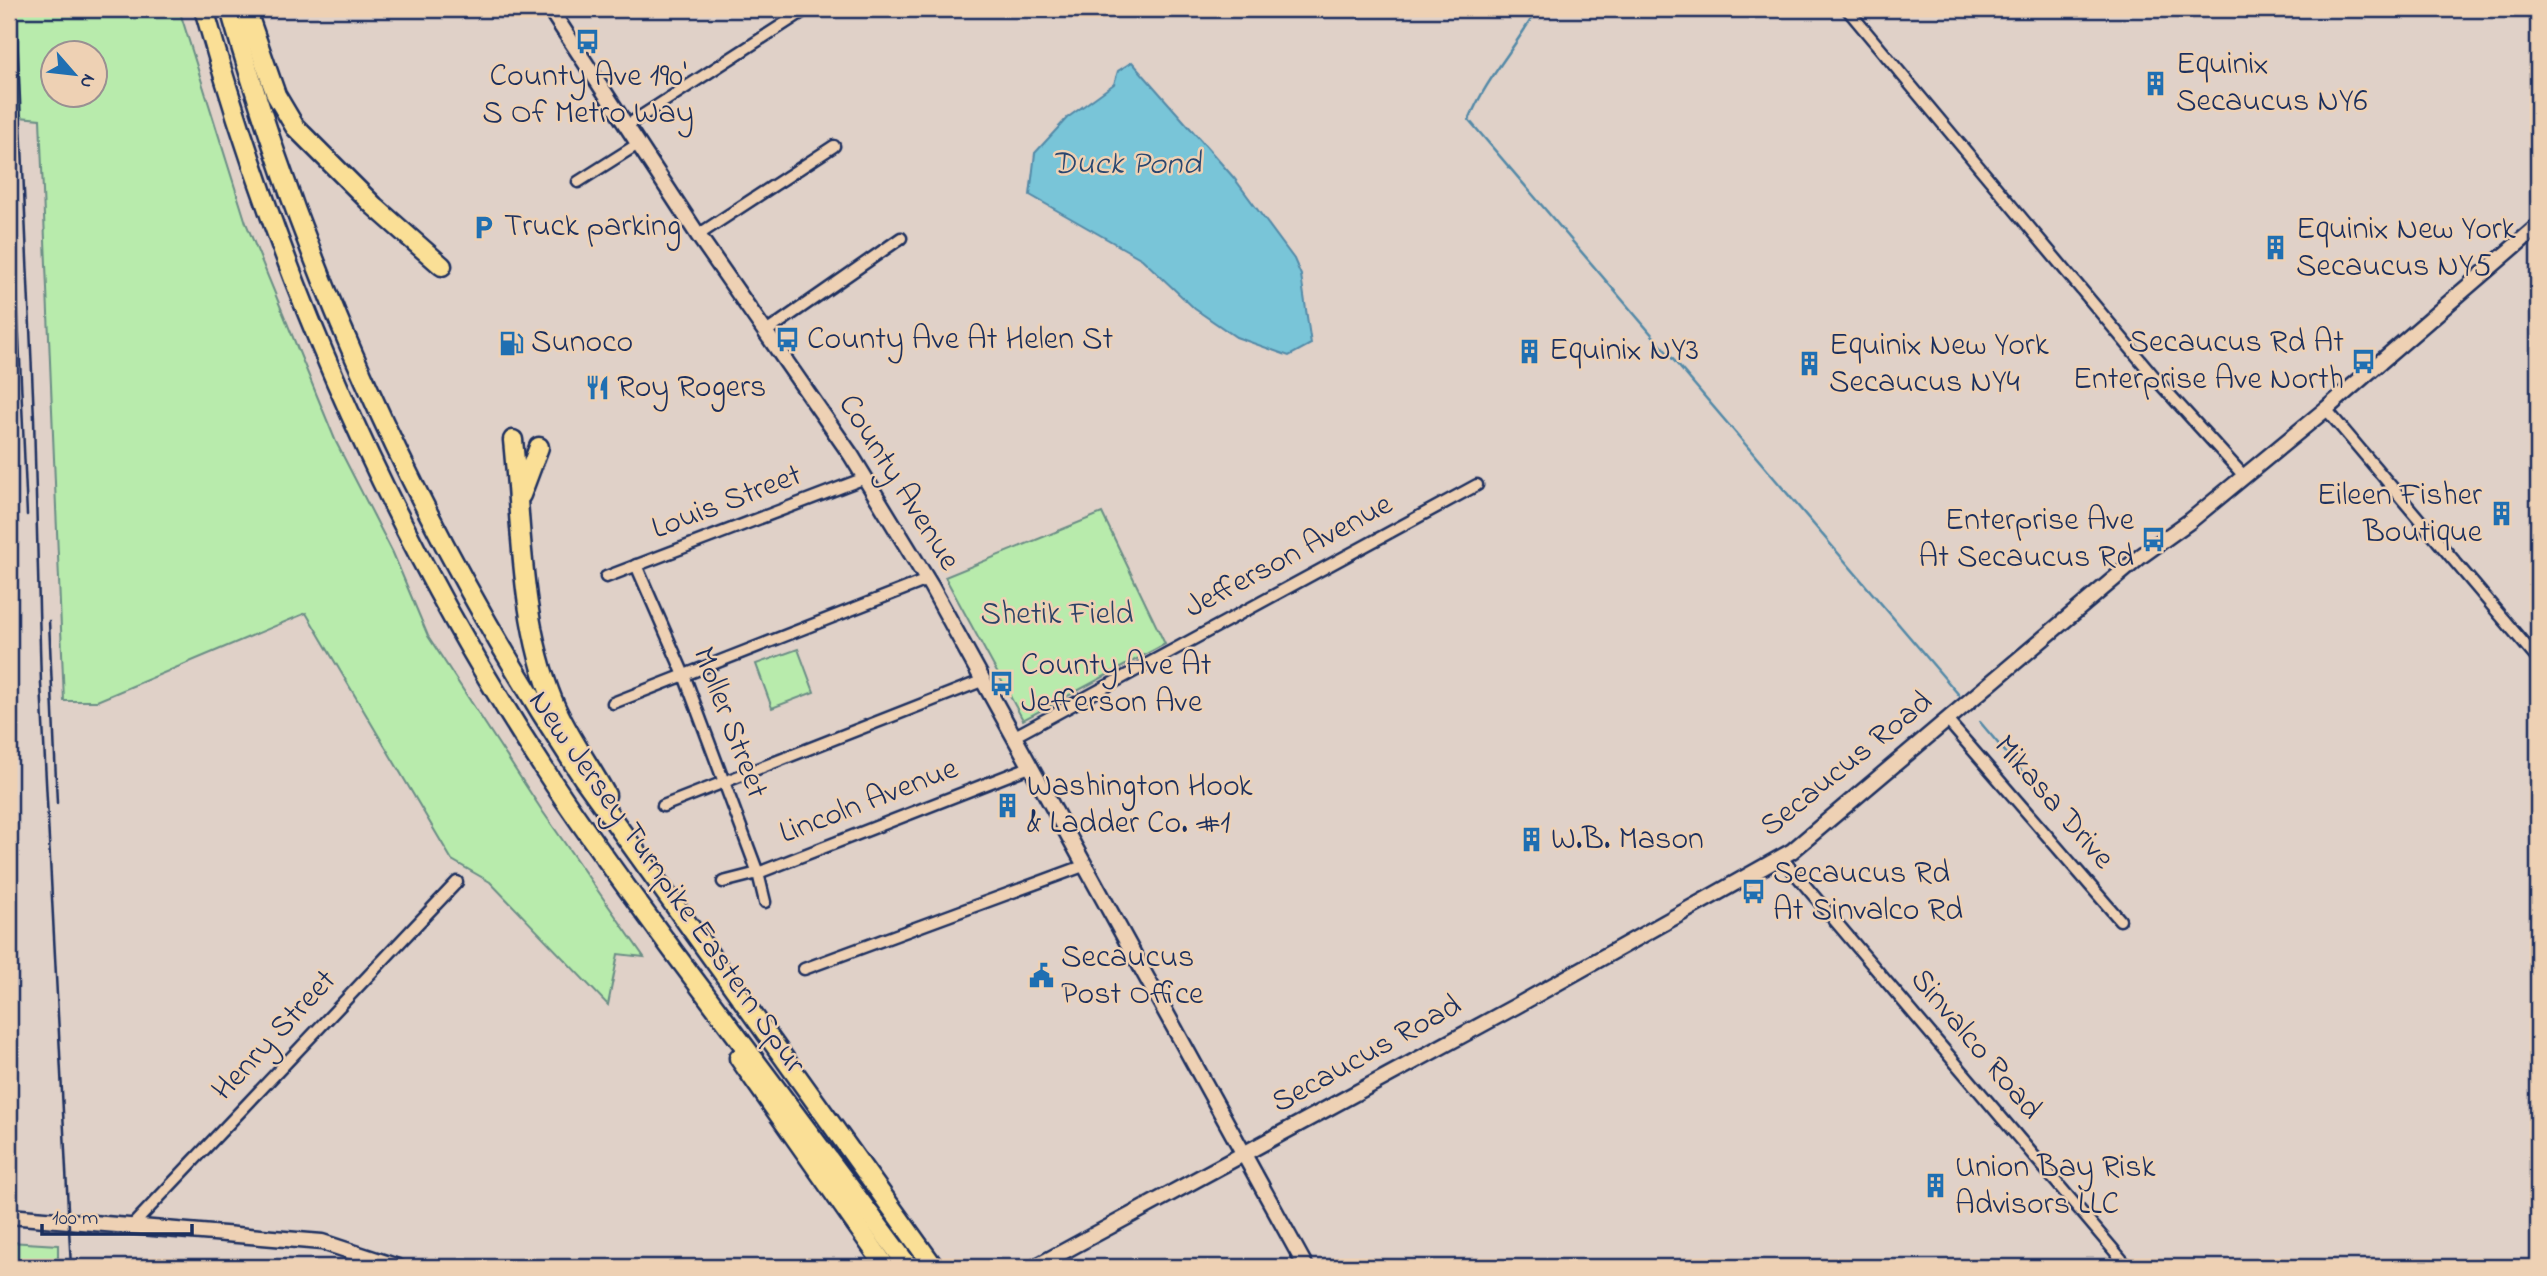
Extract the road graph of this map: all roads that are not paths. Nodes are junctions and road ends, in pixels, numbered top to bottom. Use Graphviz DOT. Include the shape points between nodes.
graph roads {
  1 [pos="204,9"];
  2 [pos="230,9"];
  3 [pos="246,9"];
  4 [pos="550,9"];
  5 [pos="807,9"];
  6 [pos="1847,9"];
  7 [pos="626,126"];
  8 [pos="638,144"];
  9 [pos="834,146"];
  10 [pos="578,182"];
  11 [pos="2538,226"];
  12 [pos="698,235"];
  13 [pos="901,238"];
  14 [pos="442,266"];
  15 [pos="766,332"];
  16 [pos="2326,409"];
  17 [pos="513,440"];
  18 [pos="539,447"];
  19 [pos="2245,477"];
  20 [pos="865,478"];
  21 [pos="1477,485"];
  22 [pos="519,501"];
  23 [pos="636,565"];
  24 [pos="606,577"];
  25 [pos="927,580"];
  26 [pos="2538,660"];
  27 [pos="684,675"];
  28 [pos="984,680"];
  29 [pos="613,703"];
  30 [pos="1947,720"];
  31 [pos="1015,736"];
  32 [pos="1032,766"];
  33 [pos="723,782"];
  34 [pos="663,806"];
  35 [pos="1781,856"];
  36 [pos="1086,865"];
  37 [pos="648,872"];
  38 [pos="758,873"];
  39 [pos="457,882"];
  40 [pos="723,882"];
  41 [pos="765,902"];
  42 [pos="2120,920"];
  43 [pos="804,969"];
  44 [pos="704,992"];
  45 [pos="1244,1154"];
  46 [pos="868,1212"];
  47 [pos="9,1216"];
  48 [pos="131,1227"];
  49 [pos="913,1240"];
  50 [pos="398,1267"];
  51 [pos="886,1267"];
  52 [pos="898,1267"];
  53 [pos="909,1267"];
  54 [pos="934,1267"];
  55 [pos="942,1267"];
  56 [pos="1035,1267"];
  57 [pos="1306,1267"];
  58 [pos="2128,1267"];
  1 -- 44 [label="highway, New Jersey Turnpike Eastern Spur" via="253,169 296,288 405,527 470,649 535,756"];
  2 -- 37 [label="highway, New Jersey Turnpike Eastern Spur" via="309,249 394,448 532,699"];
  3 -- 14 [label="highway" via="276,95 295,127"];
  4 -- 7 [label="main road, County Avenue"];
  5 -- 7 [label="street"];
  6 -- 19 [label="street" via="2162,386"];
  7 -- 8 [label="main road, County Avenue"];
  8 -- 10 [label="street"];
  8 -- 12 [label="main road, County Avenue"];
  9 -- 12 [label="street"];
  11 -- 16 [label="main road, Secaucus Road"];
  12 -- 15 [label="main road, County Avenue"];
  13 -- 15 [label="street"];
  15 -- 20 [label="main road, County Avenue"];
  16 -- 19 [label="main road, Secaucus Road"];
  16 -- 26 [label="street"];
  17 -- 22 [label="highway"];
  18 -- 22 [label="highway"];
  19 -- 30 [label="main road, Secaucus Road" via="2141,556"];
  20 -- 23 [label="street, Louis Street"];
  20 -- 25 [label="main road, County Avenue"];
  21 -- 31 [label="street, Jefferson Avenue"];
  22 -- 37 [label="highway" via="531,621 545,681"];
  23 -- 24 [label="street, Louis Street"];
  23 -- 27 [label="street, Moller Street"];
  25 -- 27 [label="street"];
  25 -- 28 [label="main road, County Avenue"];
  27 -- 29 [label="street"];
  27 -- 33 [label="street, Moller Street"];
  28 -- 31 [label="main road, County Avenue"];
  28 -- 33 [label="street"];
  30 -- 35 [label="main road, Secaucus Road"];
  30 -- 42 [label="street, Mikasa Drive"];
  31 -- 32 [label="main road, County Avenue"];
  32 -- 36 [label="main road, County Avenue"];
  32 -- 38 [label="street, Lincoln Avenue"];
  33 -- 34 [label="street"];
  33 -- 38 [label="street, Moller Street"];
  35 -- 45 [label="main road, Secaucus Road"];
  35 -- 58 [label="street, Sinvalco Road"];
  36 -- 43 [label="street"];
  36 -- 45 [label="main road, County Avenue"];
  37 -- 49 [label="highway, New Jersey Turnpike Eastern Spur"];
  38 -- 40 [label="street, Lincoln Avenue"];
  38 -- 41 [label="street, Moller Street"];
  39 -- 48 [label="street, Henry Street"];
  44 -- 46 [label="highway, New Jersey Turnpike Eastern Spur"];
  44 -- 51 [label="highway" via="739,1058"];
  45 -- 56 [label="main road, Secaucus Road"];
  45 -- 57 [label="main road, County Avenue"];
  46 -- 52 [label="highway"];
  46 -- 53 [label="highway, New Jersey Turnpike Eastern Spur"];
  47 -- 48 [label="main road"];
  48 -- 50 [label="main road" via="322,1242"];
  49 -- 54 [label="highway, New Jersey Turnpike Eastern Spur"];
  49 -- 55 [label="highway"];
}
